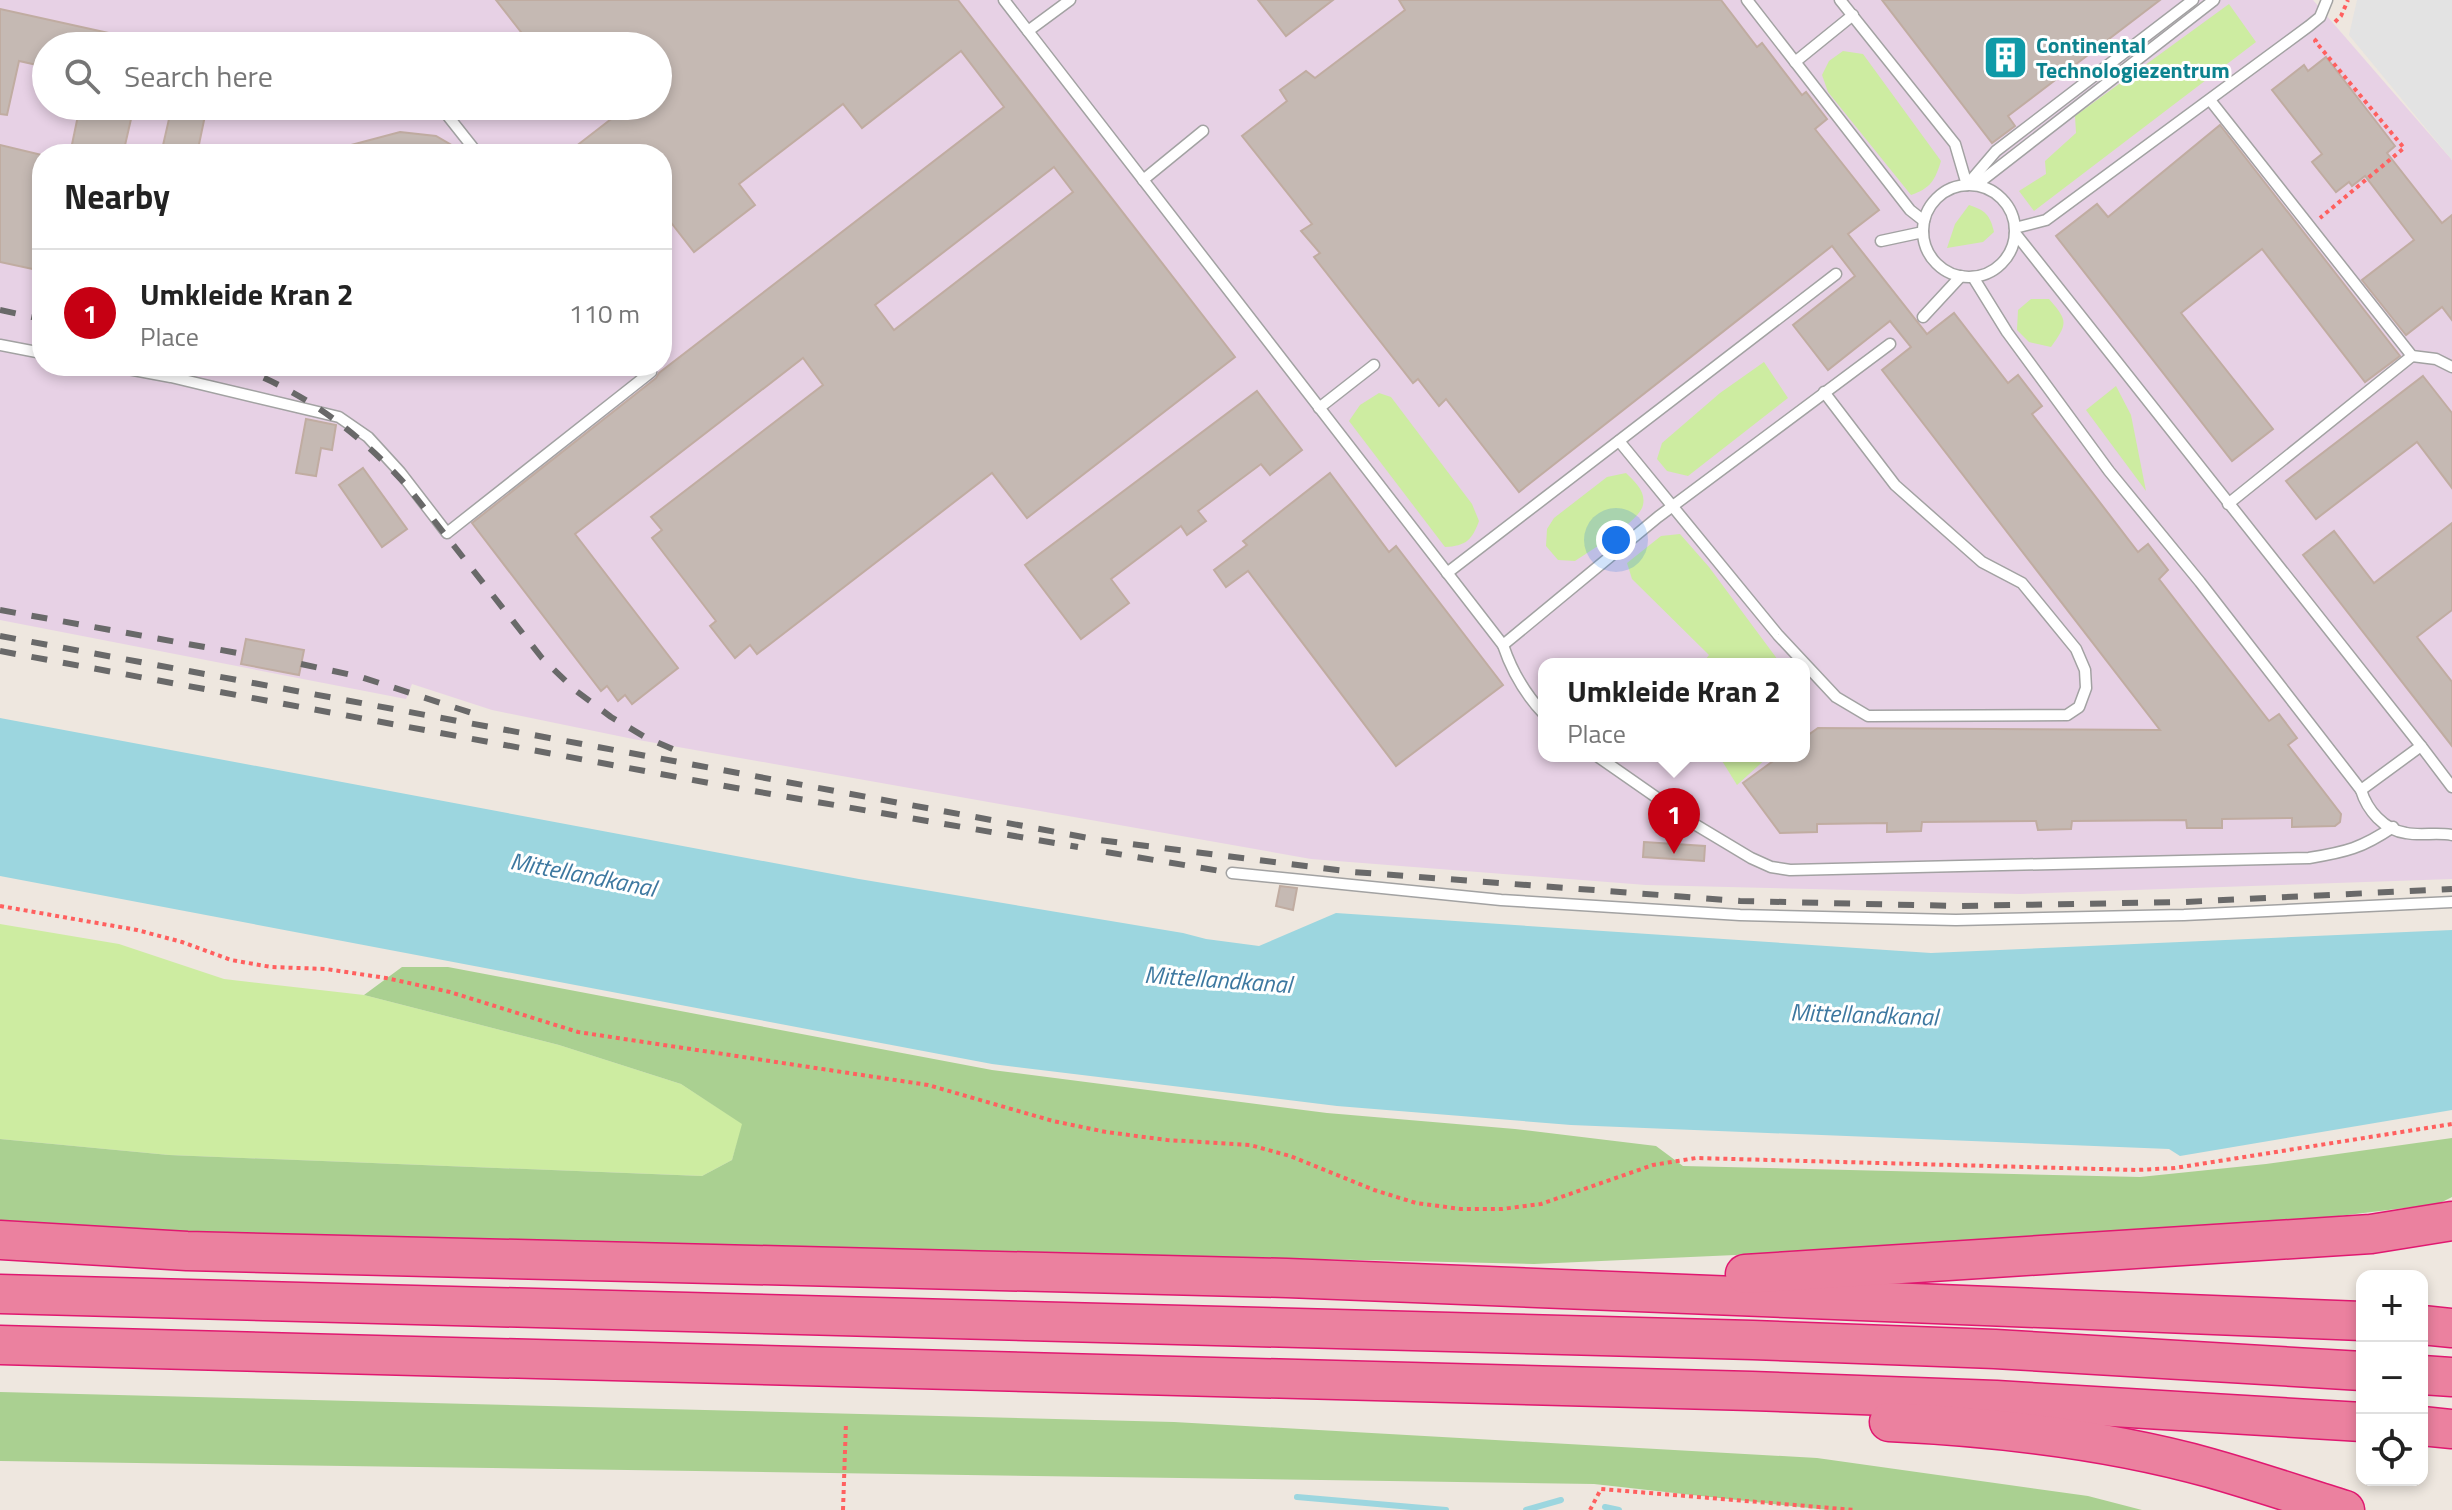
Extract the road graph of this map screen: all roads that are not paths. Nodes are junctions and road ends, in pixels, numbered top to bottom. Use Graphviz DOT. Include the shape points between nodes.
graph roads {
  1 [pos="1004,0"];
  2 [pos="1070,0"];
  3 [pos="1747,0"];
  4 [pos="1840,0"];
  5 [pos="2193,0"];
  6 [pos="2214,0"];
  7 [pos="2327,0"];
  8 [pos="1853,15"];
  9 [pos="1028,31"];
  10 [pos="1795,62"];
  11 [pos="2210,100"];
  12 [pos="451,120"];
  13 [pos="1203,131"];
  14 [pos="470,144"];
  15 [pos="1143,180"];
  16 [pos="1971,185"];
  17 [pos="1923,227"];
  18 [pos="2015,230"];
  19 [pos="1881,241"];
  20 [pos="1836,274"];
  21 [pos="1961,276"];
  22 [pos="1973,277"];
  23 [pos="1923,317"];
  24 [pos="1890,344"];
  25 [pos="0,345"];
  26 [pos="32,351"];
  27 [pos="2412,356"];
  28 [pos="1374,365"];
  29 [pos="2452,367"];
  30 [pos="165,376"];
  31 [pos="646,376"];
  32 [pos="1824,392"];
  33 [pos="1319,408"];
  34 [pos="1619,441"];
  35 [pos="2228,504"];
  36 [pos="1671,507"];
  37 [pos="1447,573"];
  38 [pos="1503,645"];
  39 [pos="1800,658"];
  40 [pos="1810,669"];
  41 [pos="1538,708"];
  42 [pos="2421,746"];
  43 [pos="1606,762"];
  44 [pos="2452,787"];
  45 [pos="2361,790"];
  46 [pos="2393,827"];
  47 [pos="2452,835"];
  48 [pos="1232,873"];
  49 [pos="2452,902"];
  50 [pos="2452,1221"];
  51 [pos="0,1240"];
  52 [pos="187,1251"];
  53 [pos="0,1256"];
  54 [pos="1287,1278"];
  55 [pos="0,1294"];
  56 [pos="2356,1321"];
  57 [pos="2428,1326"];
  58 [pos="2452,1328"];
  59 [pos="0,1345"];
  60 [pos="2356,1371"];
  61 [pos="2428,1375"];
  62 [pos="2452,1377"];
  63 [pos="1304,1378"];
  64 [pos="2356,1422"];
  65 [pos="2428,1427"];
  66 [pos="2452,1429"];
  67 [pos="2345,1510"];
  1 -- 9 [label="lane"];
  2 -- 9 [label="lane"];
  3 -- 10 [label="lane"];
  4 -- 8 [label="lane"];
  5 -- 16 [label="lane" via="1996,151"];
  6 -- 16 [label="lane"];
  7 -- 11 [label="lane" via="2320,17"];
  8 -- 10 [label="lane"];
  8 -- 16 [label="lane" via="1955,144"];
  9 -- 15 [label="lane"];
  10 -- 17 [label="lane"];
  11 -- 18 [label="lane" via="2046,220"];
  11 -- 27 [label="lane"];
  12 -- 14 [label="lane"];
  13 -- 15 [label="lane"];
  15 -- 33 [label="lane"];
  16 -- 17 [label="lane" via="1944,192 1928,209"];
  16 -- 18 [label="lane" via="1994,192 2005,202"];
  17 -- 19 [label="lane"];
  17 -- 21 [label="lane" via="1934,261"];
  18 -- 22 [label="lane" via="2009,254 1998,267"];
  18 -- 35 [label="lane"];
  20 -- 34 [label="lane"];
  21 -- 22 [label="lane"];
  21 -- 23 [label="lane"];
  22 -- 45 [label="lane" via="2109,471"];
  24 -- 32 [label="lane"];
  25 -- 26 [label="lane"];
  27 -- 29 [label="lane"];
  27 -- 35 [label="lane"];
  28 -- 33 [label="lane"];
  30 -- 31 [label="lane" via="339,417 368,437 447,533"];
  32 -- 36 [label="lane"];
  32 -- 40 [label="lane" via="1895,485 1982,562 2022,583 2076,649 2086,688 2079,707 2067,715 1868,716 1836,697"];
  33 -- 37 [label="lane"];
  34 -- 36 [label="lane"];
  34 -- 37 [label="lane"];
  35 -- 42 [label="lane"];
  36 -- 38 [label="lane"];
  36 -- 39 [label="lane"];
  37 -- 38 [label="lane"];
  38 -- 41 [label="lane" via="1511,668"];
  42 -- 44 [label="lane"];
  42 -- 45 [label="lane"];
  43 -- 46 [label="lane" via="1751,858 1790,870 2309,858 2348,852"];
  45 -- 46 [label="lane" via="2380,821"];
  46 -- 47 [label="lane" via="2404,833"];
  48 -- 49 [label="lane" via="1501,900 1740,915 1956,920"];
  50 -- 54 [label="highway" via="2371,1234 1773,1273"];
  51 -- 52 [label="highway"];
  52 -- 53 [label="highway"];
  52 -- 54 [label="highway"];
  54 -- 56 [label="highway"];
  55 -- 60 [label="highway" via="1753,1340"];
  57 -- 58 [label="highway"];
  59 -- 63 [label="highway"];
  61 -- 62 [label="highway"];
  63 -- 64 [label="highway" via="1996,1400"];
  63 -- 67 [label="highway" via="1501,1403 1950,1425 2081,1440 2208,1467"];
  65 -- 66 [label="highway"];
}
